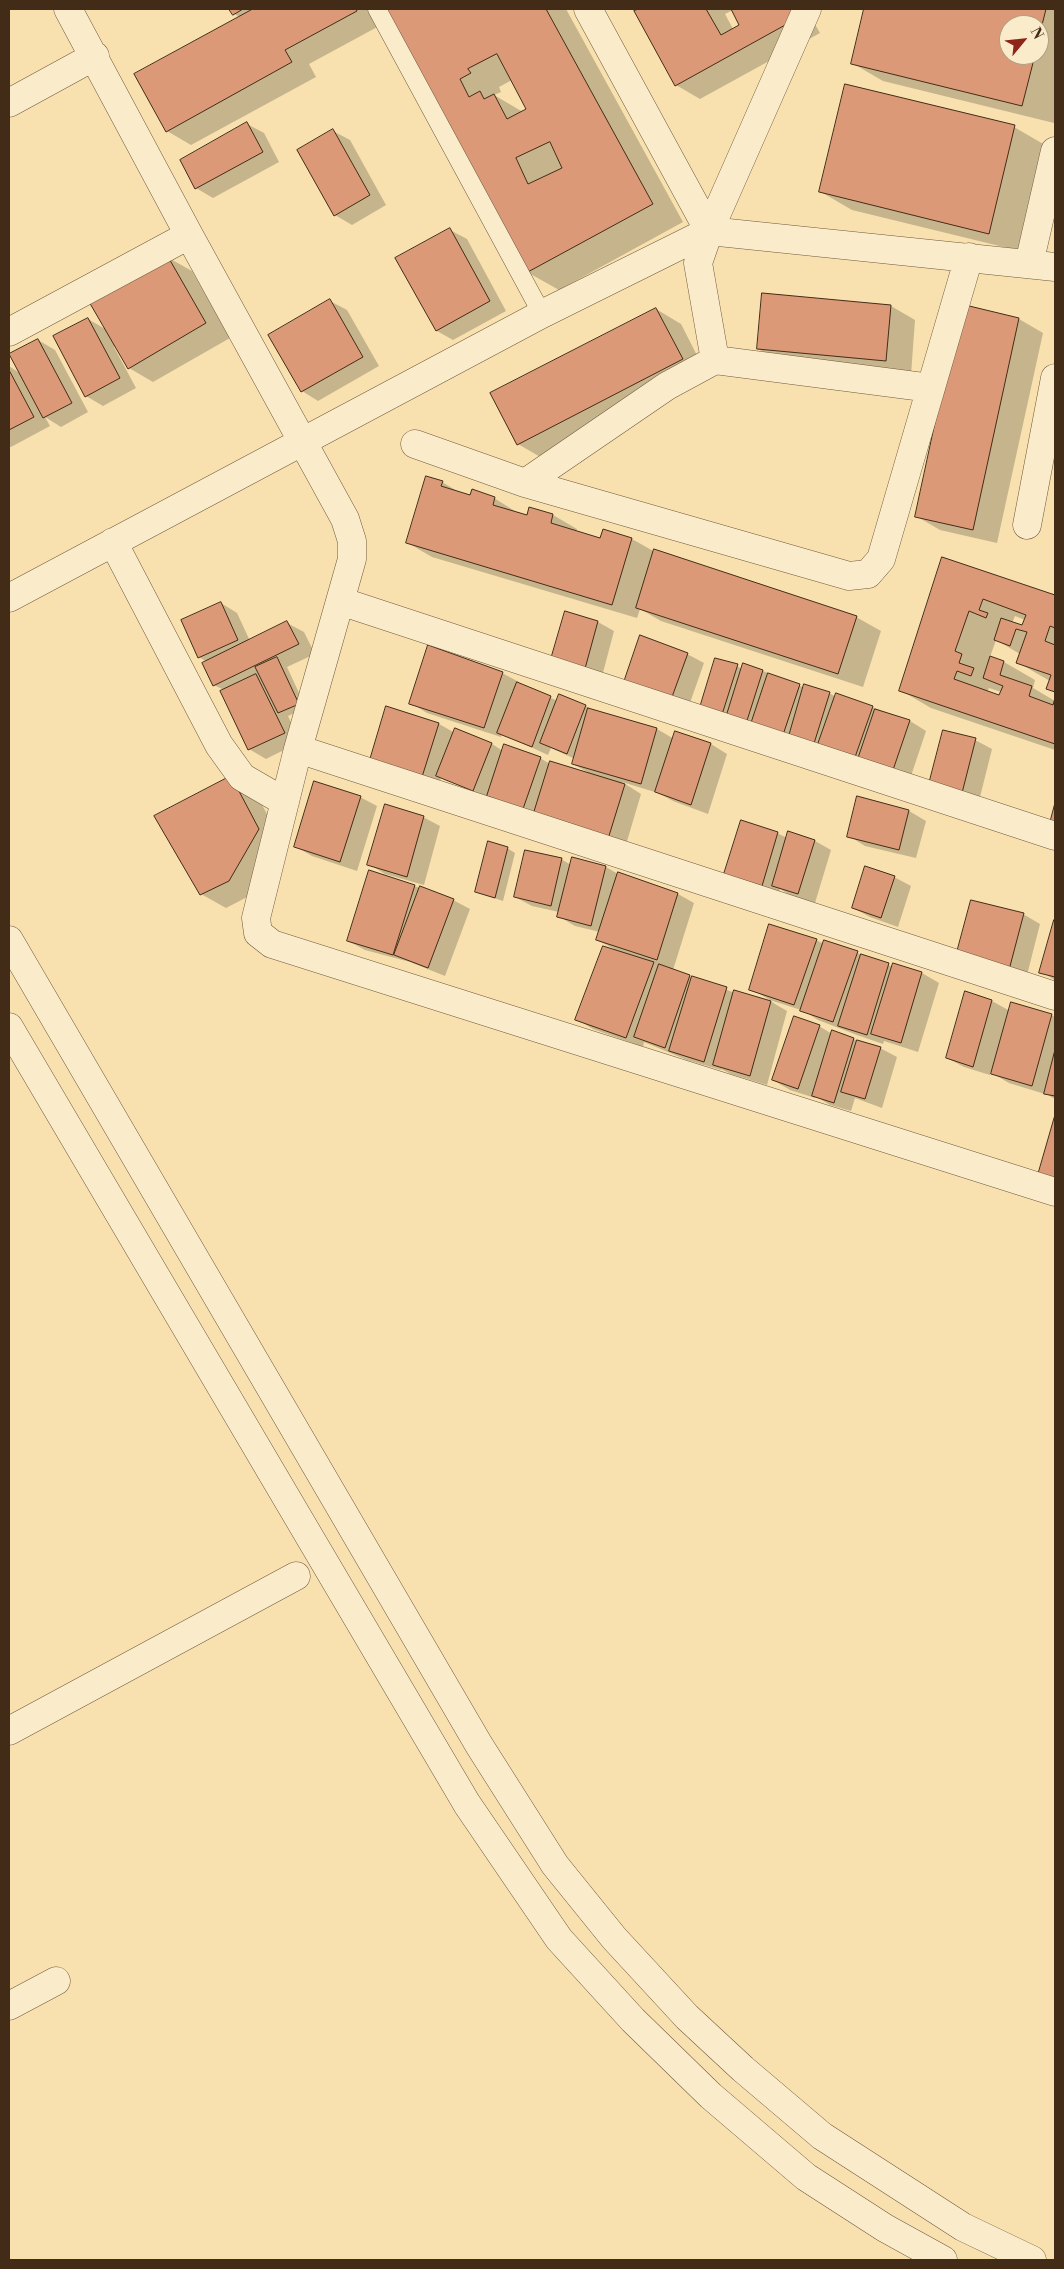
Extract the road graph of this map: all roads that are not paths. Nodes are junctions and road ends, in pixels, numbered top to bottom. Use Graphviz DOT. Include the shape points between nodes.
graph roads {
  1 [pos="68,9"];
  2 [pos="377,9"];
  3 [pos="588,9"];
  4 [pos="807,9"];
  5 [pos="94,56"];
  6 [pos="9,103"];
  7 [pos="1055,151"];
  8 [pos="709,231"];
  9 [pos="189,234"];
  10 [pos="969,257"];
  11 [pos="1028,264"];
  12 [pos="1055,267"];
  13 [pos="542,314"];
  14 [pos="9,332"];
  15 [pos="715,360"];
  16 [pos="1055,378"];
  17 [pos="930,388"];
  18 [pos="304,441"];
  19 [pos="415,444"];
  20 [pos="525,483"];
  21 [pos="1027,525"];
  22 [pos="113,542"];
  23 [pos="9,598"];
  24 [pos="340,601"];
  25 [pos="298,749"];
  26 [pos="285,802"];
  27 [pos="1055,836"];
  28 [pos="9,940"];
  29 [pos="1055,996"];
  30 [pos="9,1027"];
  31 [pos="1055,1192"];
  32 [pos="281,1408"];
  33 [pos="245,1429"];
  34 [pos="296,1576"];
  35 [pos="9,1731"];
  36 [pos="56,1981"];
  37 [pos="665,1994"];
  38 [pos="9,2006"];
  39 [pos="633,2020"];
  40 [pos="943,2260"];
  41 [pos="1032,2260"];
  1 -- 5 [label="street"];
  2 -- 13 [label="lane"];
  3 -- 8 [label="street"];
  4 -- 8 [label="street"];
  5 -- 6 [label="street"];
  5 -- 9 [label="street"];
  7 -- 11 [label="street"];
  8 -- 10 [label="street"];
  8 -- 13 [label="street"];
  8 -- 15 [label="street" via="698,263"];
  9 -- 14 [label="street"];
  9 -- 18 [label="street"];
  10 -- 11 [label="street"];
  10 -- 17 [label="street"];
  11 -- 12 [label="street"];
  13 -- 18 [label="street"];
  15 -- 17 [label="street"];
  15 -- 20 [label="street" via="667,386"];
  16 -- 21 [label="street"];
  17 -- 20 [label="street" via="881,559 868,574 849,576"];
  18 -- 22 [label="street"];
  18 -- 24 [label="street" via="345,519 352,541 352,559"];
  19 -- 20 [label="street"];
  22 -- 23 [label="street"];
  22 -- 26 [label="street" via="219,745 242,778"];
  24 -- 25 [label="street"];
  24 -- 27 [label="street"];
  25 -- 26 [label="street"];
  25 -- 29 [label="street"];
  26 -- 31 [label="street" via="256,918 258,933 272,944"];
  28 -- 32 [label="street"];
  30 -- 33 [label="street"];
  32 -- 33 [label="street"];
  32 -- 37 [label="street" via="480,1746 554,1865"];
  33 -- 39 [label="street" via="467,1804 559,1939"];
  34 -- 35 [label="street"];
  36 -- 38 [label="street"];
  37 -- 39 [label="street"];
  37 -- 41 [label="street" via="743,2069 822,2136 963,2227"];
  39 -- 40 [label="street" via="711,2096 806,2178"];
}
